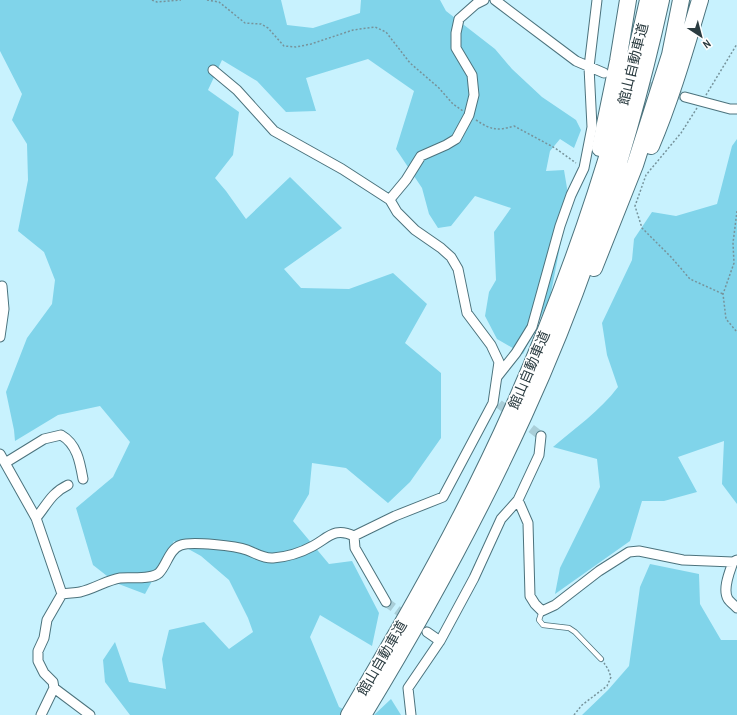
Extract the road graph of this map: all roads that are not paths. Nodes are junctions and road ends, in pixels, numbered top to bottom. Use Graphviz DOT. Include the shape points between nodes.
graph roads {
  1 [pos="484,0"];
  2 [pos="495,0"];
  3 [pos="597,0"];
  4 [pos="628,0"];
  5 [pos="648,0"];
  6 [pos="661,0"];
  7 [pos="681,0"];
  8 [pos="700,0"];
  9 [pos="589,67"];
  10 [pos="213,70"];
  11 [pos="604,73"];
  12 [pos="685,97"];
  13 [pos="737,109"];
  14 [pos="390,200"];
  15 [pos="585,226"];
  16 [pos="600,254"];
  17 [pos="2,286"];
  18 [pos="0,337"];
  19 [pos="496,378"];
  20 [pos="541,436"];
  21 [pos="0,454"];
  22 [pos="5,463"];
  23 [pos="83,479"];
  24 [pos="68,485"];
  25 [pos="518,500"];
  26 [pos="477,513"];
  27 [pos="36,518"];
  28 [pos="354,536"];
  29 [pos="735,561"];
  30 [pos="62,594"];
  31 [pos="386,602"];
  32 [pos="737,608"];
  33 [pos="542,610"];
  34 [pos="427,632"];
  35 [pos="440,640"];
  36 [pos="601,659"];
  37 [pos="54,688"];
  38 [pos="41,715"];
  39 [pos="90,715"];
  40 [pos="349,715"];
  41 [pos="363,715"];
  42 [pos="411,715"];
  1 -- 14 [label="street" via="460,19 456,33 456,48 472,75 474,95 469,115 456,139 421,156"];
  2 -- 9 [label="street" via="576,61"];
  3 -- 9 [label="street"];
  4 -- 15 [label="highway"];
  5 -- 15 [label="highway, 館山自動車道" via="618,122"];
  6 -- 26 [label="highway, 館山自動車道" via="645,71 594,236 540,378"];
  7 -- 16 [label="highway" via="670,55 638,158"];
  8 -- 16 [label="highway" via="665,114"];
  9 -- 11 [label="street"];
  9 -- 19 [label="street" via="592,126 584,168 560,226 532,327"];
  10 -- 14 [label="street" via="237,90 274,131 342,169"];
  12 -- 13 [label="street"];
  14 -- 19 [label="street" via="397,212 415,230 451,257 458,269 467,313 491,345 499,362"];
  15 -- 40 [label="highway, 館山自動車道" via="537,352 493,451 442,551"];
  16 -- 26 [label="highway" via="570,330 507,469"];
  17 -- 18 [label="street" via="4,309"];
  19 -- 28 [label="street" via="496,403 443,497"];
  20 -- 25 [label="street" via="539,455"];
  21 -- 22 [label="street"];
  22 -- 23 [label="street" via="44,439 61,435 74,448"];
  22 -- 27 [label="street"];
  24 -- 27 [label="street" via="48,500"];
  25 -- 33 [label="street" via="528,523 530,596"];
  25 -- 35 [label="street" via="501,519 474,578"];
  26 -- 41 [label="highway, 館山自動車道"];
  27 -- 30 [label="street"];
  28 -- 30 [label="street" via="346,532 336,532 312,546 271,559 234,546 181,545 174,550 158,573 151,577 120,578 80,592"];
  28 -- 31 [label="street" via="355,548"];
  29 -- 32 [label="street" via="727,577 727,598"];
  29 -- 33 [label="street" via="683,560 639,551 629,552 599,571 555,605"];
  30 -- 37 [label="street" via="47,620 38,652 38,661 44,673 53,682"];
  33 -- 36 [label="lane" via="540,620 543,625 569,628"];
  34 -- 35 [label="street"];
  35 -- 42 [label="street" via="408,688"];
  37 -- 38 [label="street"];
  37 -- 39 [label="street"];
}
